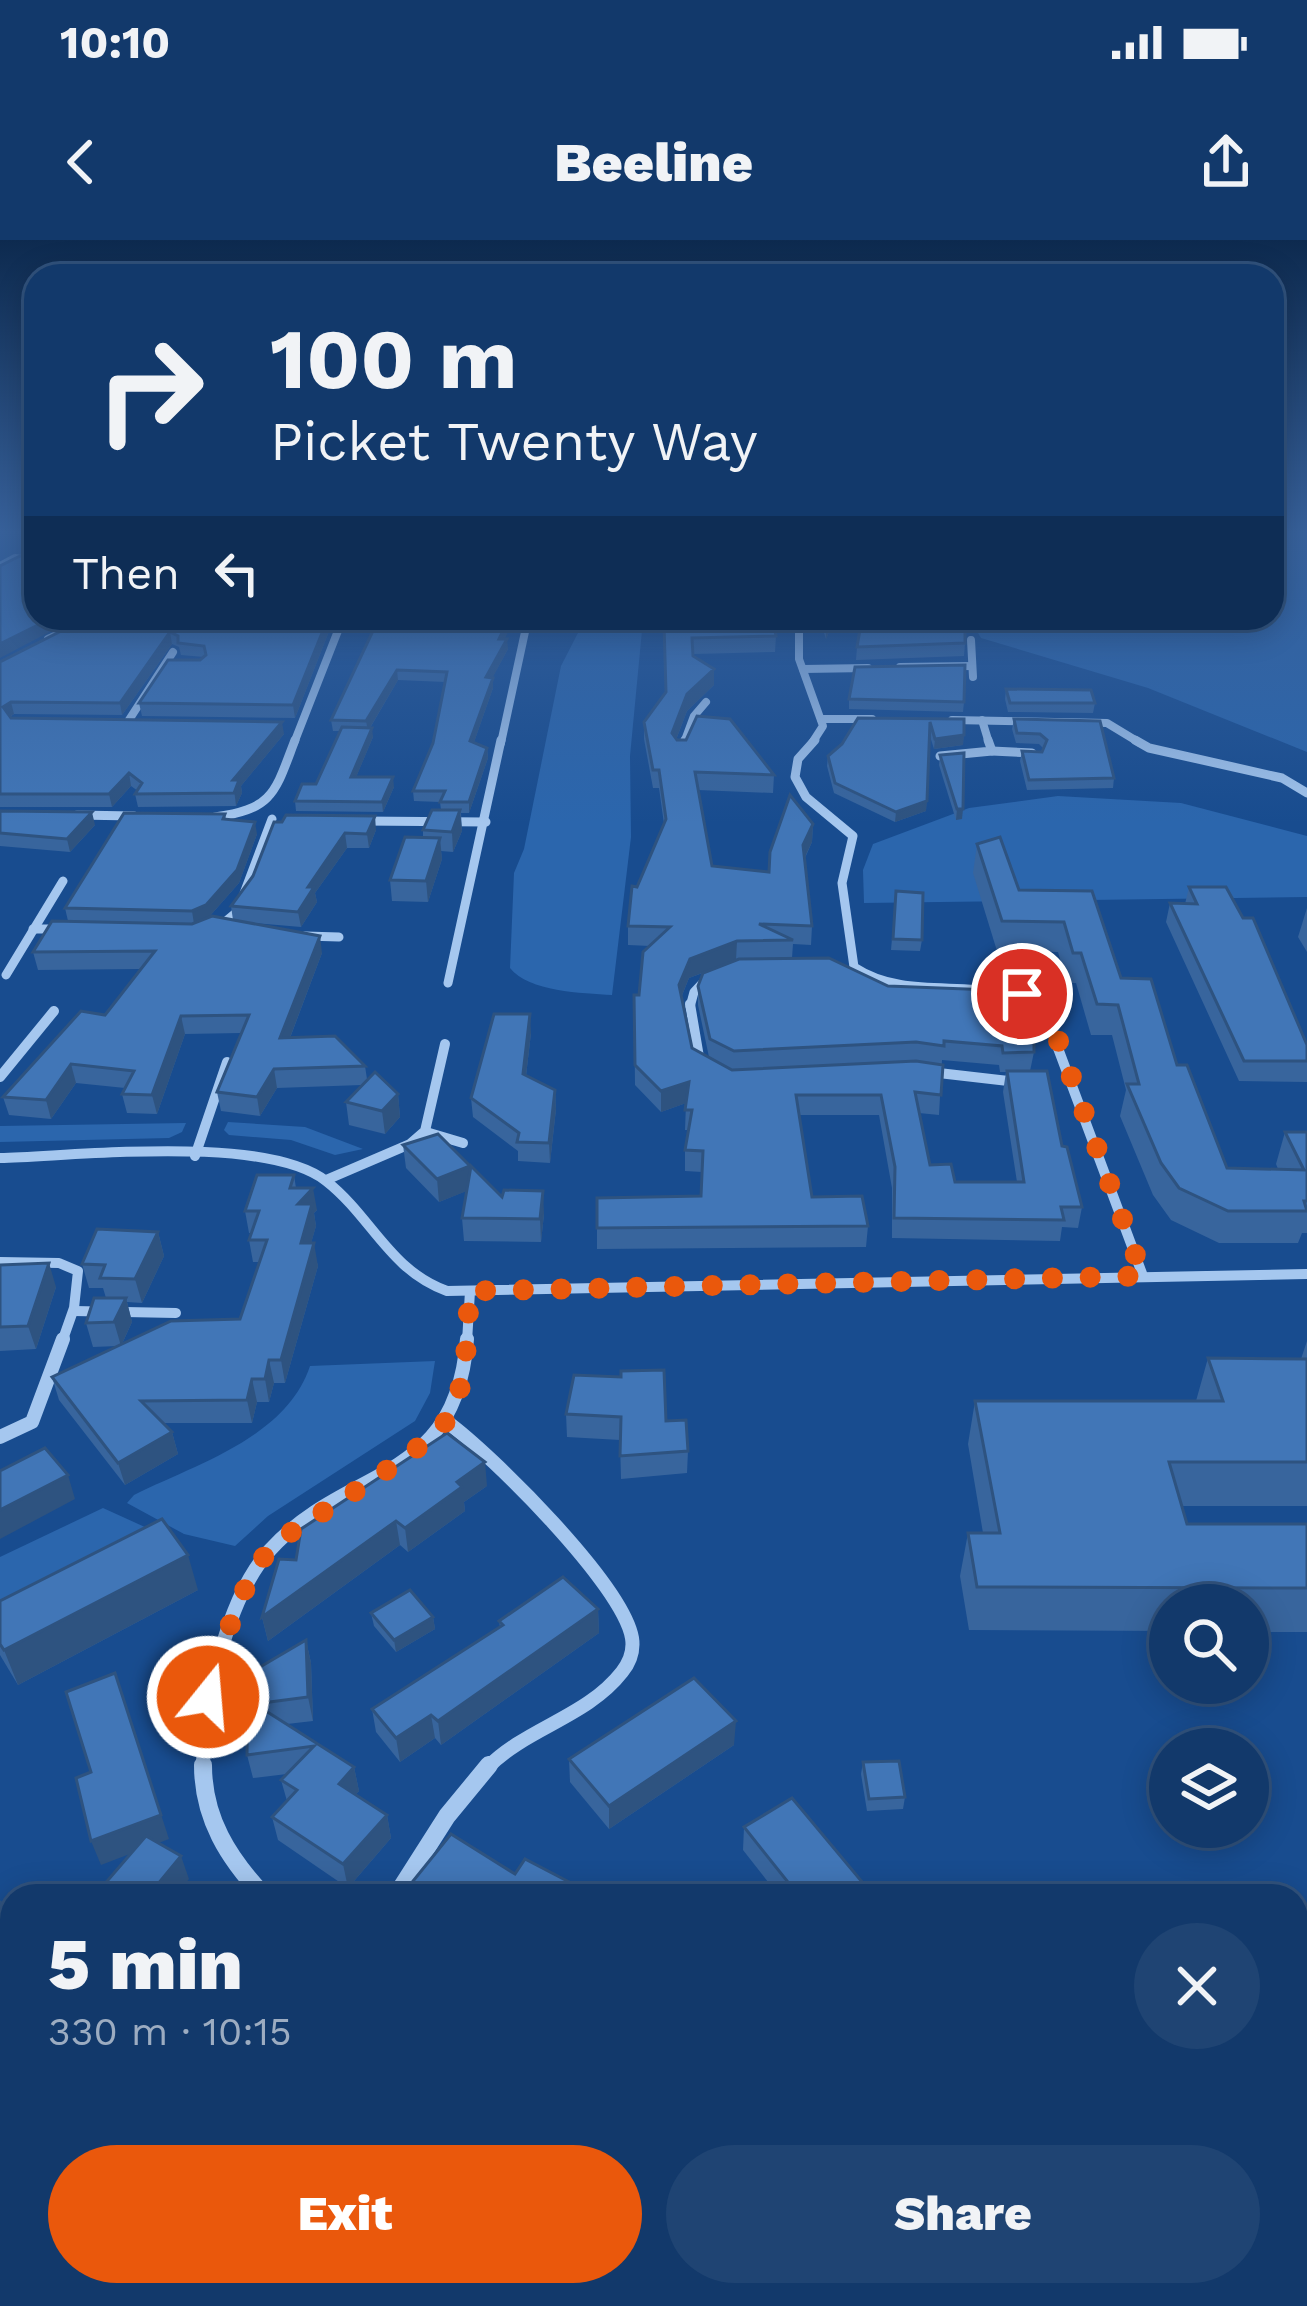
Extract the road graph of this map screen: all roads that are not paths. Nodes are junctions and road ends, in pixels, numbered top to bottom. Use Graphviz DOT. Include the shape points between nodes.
graph roads {
  1 [pos="70,630"];
  2 [pos="340,630"];
  3 [pos="526,630"];
  4 [pos="796,630"];
  5 [pos="971,640"];
  6 [pos="32,649"];
  7 [pos="172,652"];
  8 [pos="165,663"];
  9 [pos="183,664"];
  10 [pos="803,668"];
  11 [pos="706,702"];
  12 [pos="821,719"];
  13 [pos="882,719"];
  14 [pos="946,719"];
  15 [pos="982,720"];
  16 [pos="107,723"];
  17 [pos="127,723"];
  18 [pos="148,724"];
  19 [pos="278,725"];
  20 [pos="299,726"];
  21 [pos="681,750"];
  22 [pos="992,752"];
  23 [pos="1037,753"];
  24 [pos="940,756"];
  25 [pos="1307,793"];
  26 [pos="253,812"];
  27 [pos="71,815"];
  28 [pos="143,816"];
  29 [pos="191,817"];
  30 [pos="348,820"];
  31 [pos="486,821"];
  32 [pos="63,881"];
  33 [pos="33,929"];
  34 [pos="80,930"];
  35 [pos="237,932"];
  36 [pos="299,936"];
  37 [pos="339,937"];
  38 [pos="832,967"];
  39 [pos="854,967"];
  40 [pos="724,970"];
  41 [pos="6,975"];
  42 [pos="448,983"];
  43 [pos="54,1011"];
  44 [pos="445,1044"];
  45 [pos="227,1063"];
  46 [pos="708,1071"];
  47 [pos="914,1071"];
  48 [pos="0,1077"];
  49 [pos="1073,1081"];
  50 [pos="1034,1082"];
  51 [pos="1053,1082"];
  52 [pos="425,1132"];
  53 [pos="463,1143"];
  54 [pos="195,1156"];
  55 [pos="0,1158"];
  56 [pos="326,1180"];
  57 [pos="0,1262"];
  58 [pos="1307,1274"];
  59 [pos="1143,1276"];
  60 [pos="470,1291"];
  61 [pos="74,1311"];
  62 [pos="176,1313"];
  63 [pos="447,1422"];
  64 [pos="0,1437"];
  65 [pos="250,1884"];
  66 [pos="405,1884"];
  1 -- 6 [label="street"];
  2 -- 20 [label="street"];
  3 -- 31 [label="street"];
  4 -- 10 [label="street"];
  5 -- 10 [label="street" via="973,671"];
  7 -- 8 [label="street"];
  8 -- 9 [label="street"];
  8 -- 17 [label="street"];
  10 -- 12 [label="street"];
  11 -- 21 [label="street"];
  12 -- 13 [label="street"];
  12 -- 39 [label="street" via="822,732 797,761 796,775 805,795 853,836 842,883"];
  14 -- 15 [label="street"];
  15 -- 22 [label="street"];
  15 -- 25 [label="street" via="1107,723 1149,748 1282,778"];
  16 -- 17 [label="street"];
  17 -- 18 [label="street"];
  19 -- 20 [label="street"];
  20 -- 26 [label="street" via="275,792"];
  22 -- 23 [label="street"];
  22 -- 24 [label="street"];
  26 -- 29 [label="street"];
  26 -- 35 [label="street" via="279,819 237,912 215,929"];
  27 -- 28 [label="street"];
  30 -- 31 [label="street"];
  31 -- 42 [label="street"];
  32 -- 33 [label="street"];
  33 -- 34 [label="street"];
  33 -- 41 [label="street"];
  36 -- 37 [label="street"];
  38 -- 39 [label="street"];
  39 -- 49 [label="street" via="896,986 995,988 1033,1000 1046,1012"];
  40 -- 46 [label="street" via="695,985 687,1001"];
  43 -- 48 [label="street"];
  44 -- 52 [label="street"];
  45 -- 54 [label="street"];
  47 -- 50 [label="street"];
  49 -- 51 [label="street"];
  49 -- 59 [label="street"];
  52 -- 53 [label="street"];
  52 -- 56 [label="street"];
  54 -- 55 [label="street"];
  54 -- 56 [label="street" via="279,1158"];
  56 -- 60 [label="street" via="414,1280"];
  57 -- 61 [label="street" via="71,1266 79,1280"];
  58 -- 59 [label="street"];
  59 -- 60 [label="street"];
  60 -- 63 [label="street"];
  61 -- 62 [label="street"];
  61 -- 64 [label="street" via="32,1422"];
  63 -- 65 [label="street" via="275,1543 238,1607 208,1697 202,1784 226,1851"];
  63 -- 66 [label="street" via="522,1486 634,1637 632,1656 600,1694 496,1760"];
}
